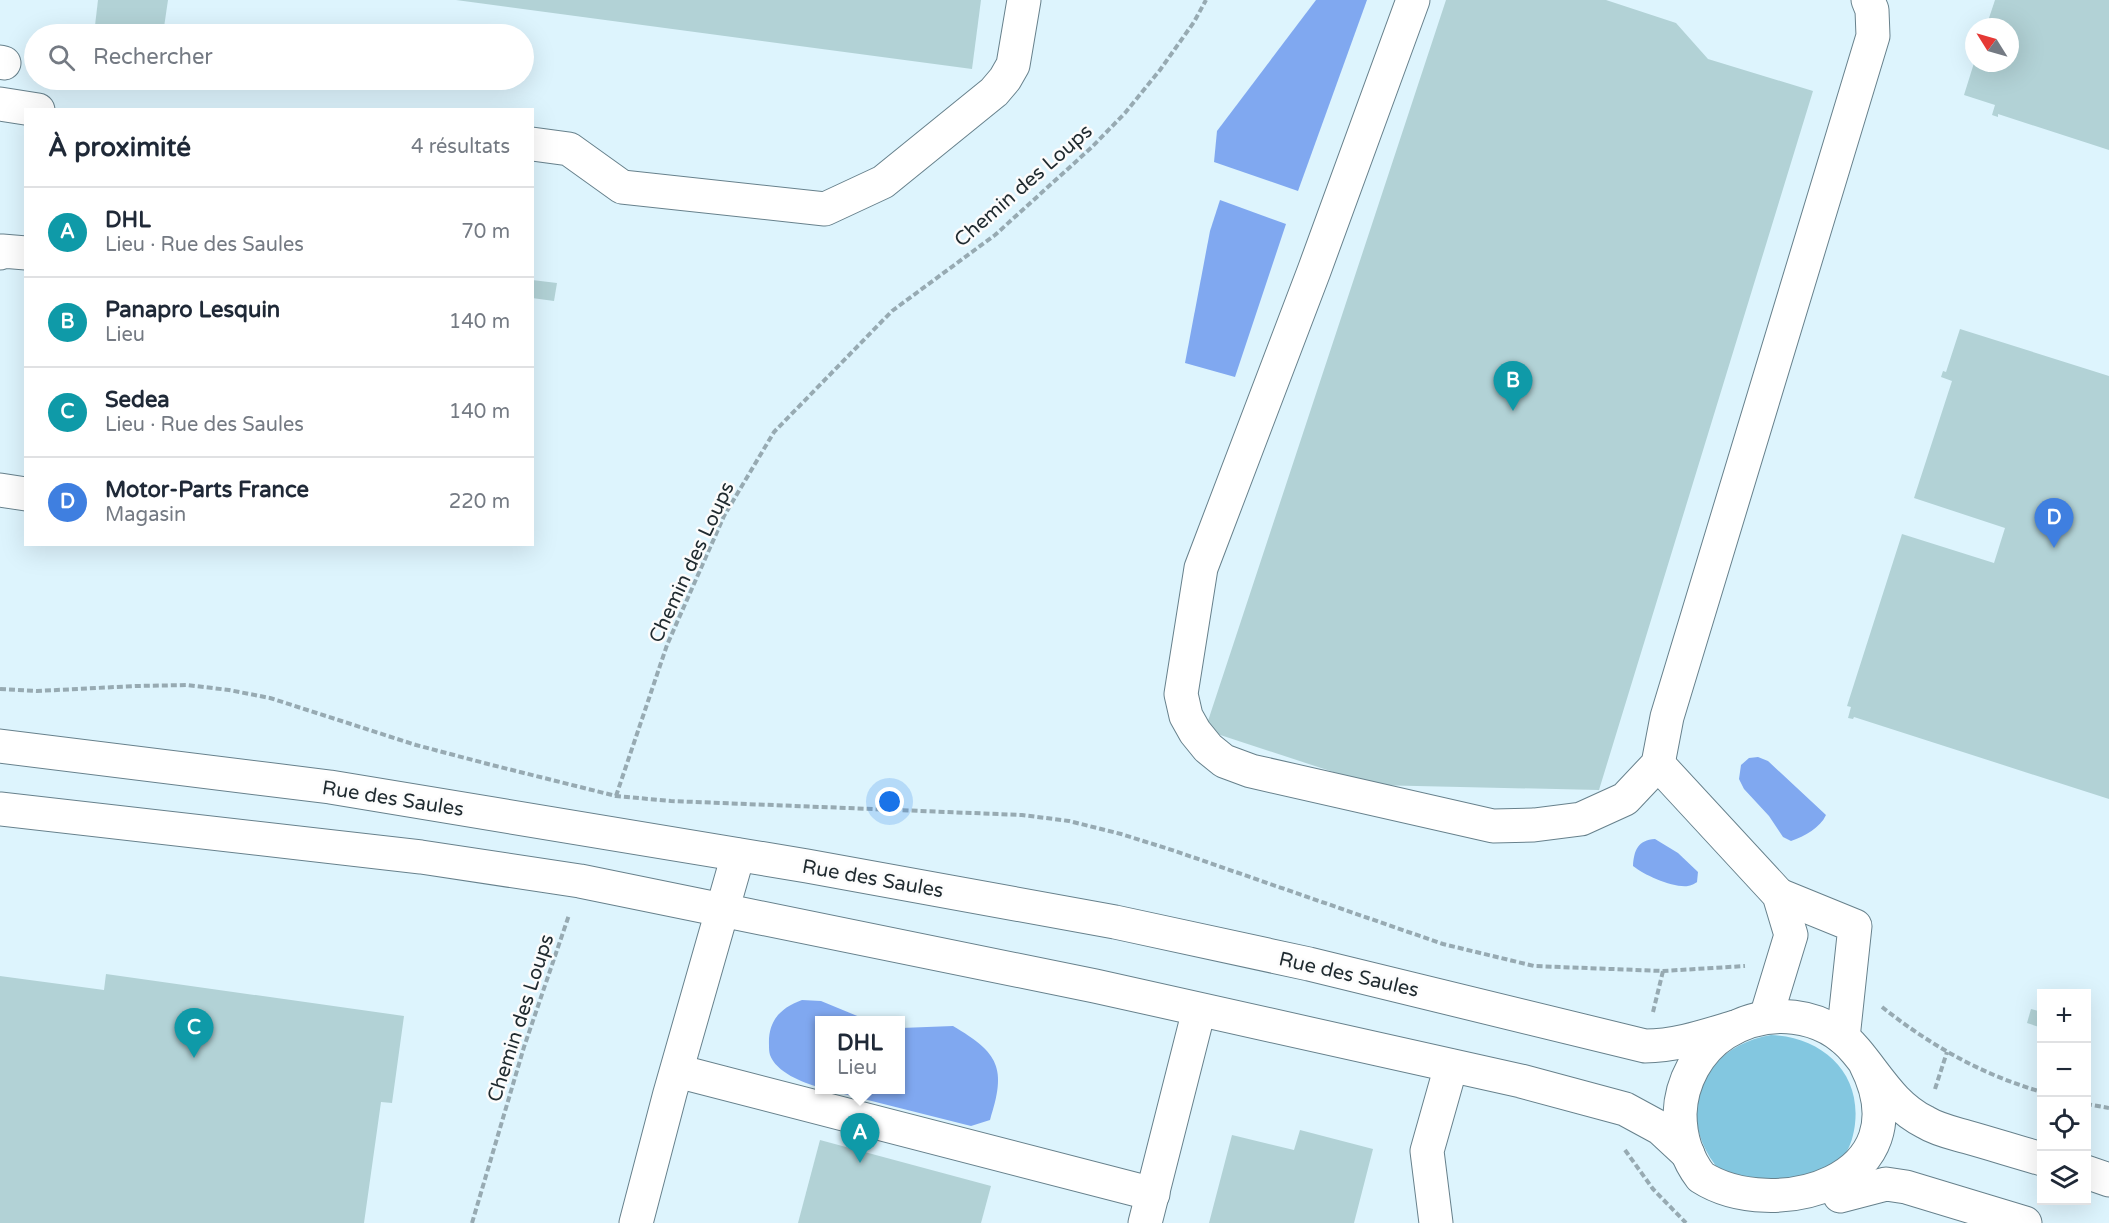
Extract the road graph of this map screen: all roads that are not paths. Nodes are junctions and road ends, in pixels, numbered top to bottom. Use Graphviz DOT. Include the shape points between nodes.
graph roads {
  1 [pos="1024,0"];
  2 [pos="1413,0"];
  3 [pos="1868,0"];
  4 [pos="0,104"];
  5 [pos="25,108"];
  6 [pos="534,144"];
  7 [pos="0,253"];
  8 [pos="24,253"];
  9 [pos="0,490"];
  10 [pos="24,494"];
  11 [pos="0,746"];
  12 [pos="1658,764"];
  13 [pos="0,809"];
  14 [pos="738,855"];
  15 [pos="1779,895"];
  16 [pos="722,910"];
  17 [pos="1199,1010"];
  18 [pos="1766,1017"];
  19 [pos="1735,1027"];
  20 [pos="1843,1038"];
  21 [pos="1865,1063"];
  22 [pos="1451,1066"];
  23 [pos="674,1082"];
  24 [pos="1688,1155"];
  25 [pos="2037,1157"];
  26 [pos="2091,1174"];
  27 [pos="2109,1180"];
  28 [pos="1840,1196"];
  29 [pos="1149,1208"];
  30 [pos="1793,1219"];
  31 [pos="636,1223"];
  32 [pos="1436,1223"];
  33 [pos="2025,1223"];
  1 -- 6 [label="street" via="1013,65 994,92 883,182 825,209 622,187 569,149"];
  2 -- 12 [label="street" via="1201,568 1181,694 1186,716 1208,748 1224,761 1251,771 1493,826 1581,819 1625,799"];
  3 -- 12 [label="street" via="1873,36 1667,717"];
  4 -- 5 [label="street"];
  7 -- 8 [label="street"];
  9 -- 10 [label="street"];
  11 -- 14 [label="street, Rue des Saules" via="330,787"];
  12 -- 15 [label="street"];
  13 -- 16 [label="street, Rue des Saules" via="410,856 580,881"];
  14 -- 16 [label="street"];
  14 -- 19 [label="street, Rue des Saules" via="1115,922 1309,964 1645,1046 1673,1044"];
  15 -- 18 [label="street" via="1791,935"];
  15 -- 20 [label="street" via="1855,926"];
  16 -- 17 [label="street, Rue des Saules"];
  16 -- 23 [label="street"];
  17 -- 22 [label="street, Rue des Saules"];
  17 -- 29 [label="street"];
  18 -- 19 [label="street, Rue des Saules"];
  18 -- 20 [label="street, Rue des Saules" via="1798,1017"];
  19 -- 24 [label="street, Rue des Saules" via="1708,1047 1687,1082 1680,1123"];
  20 -- 21 [label="street, Rue des Saules"];
  21 -- 25 [label="street, Rue des Saules" via="1887,1093 1925,1123"];
  21 -- 28 [label="street, Rue des Saules" via="1877,1093 1880,1126 1863,1172"];
  22 -- 24 [label="street, Rue des Saules" via="1626,1108 1660,1128"];
  22 -- 32 [label="street" via="1427,1151"];
  23 -- 29 [label="street"];
  23 -- 31 [label="street"];
  24 -- 30 [label="street, Rue des Saules" via="1717,1204 1731,1203"];
  26 -- 27 [label="street"];
  28 -- 30 [label="street, Rue des Saules"];
  28 -- 33 [label="street, Rue des Saules" via="1886,1184"];
}
